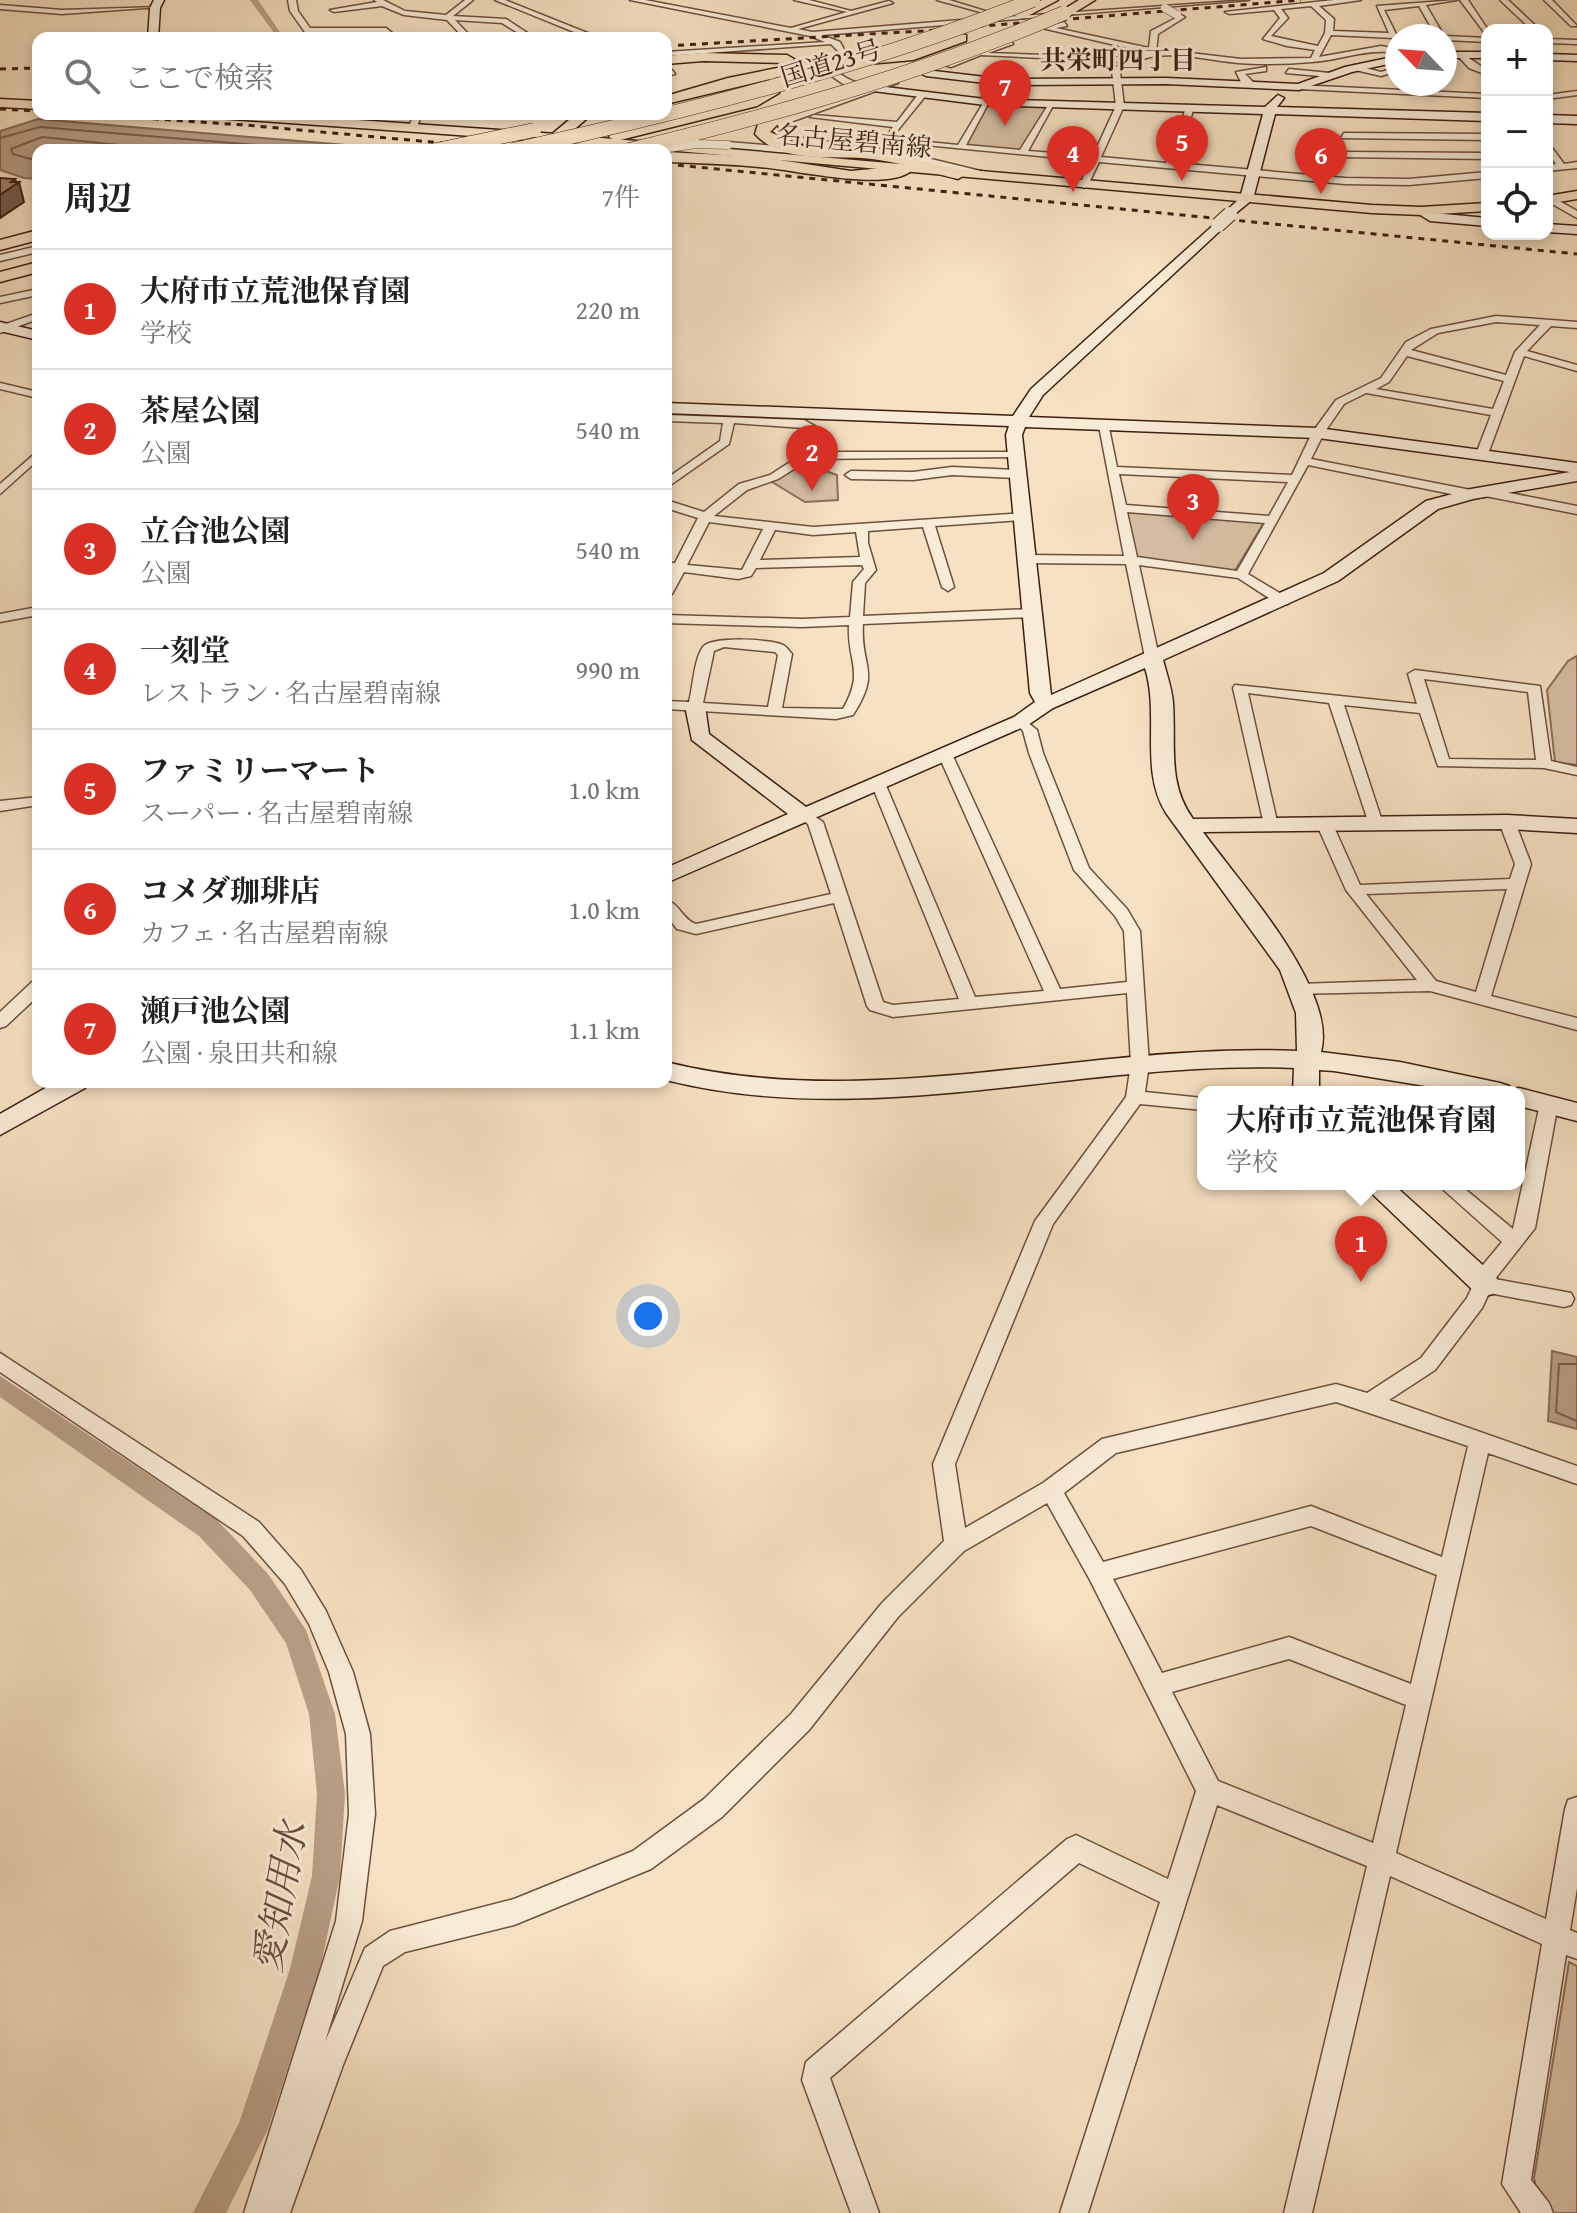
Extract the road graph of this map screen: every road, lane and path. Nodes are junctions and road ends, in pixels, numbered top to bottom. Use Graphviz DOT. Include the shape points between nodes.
graph roads {
  1 [pos="292,0"];
  2 [pos="327,0"];
  3 [pos="469,0"];
  4 [pos="499,0"];
  5 [pos="634,0"];
  6 [pos="702,0"];
  7 [pos="798,0"];
  8 [pos="941,0"];
  9 [pos="983,0"];
  10 [pos="1011,0"];
  11 [pos="1033,0"];
  12 [pos="1052,0"];
  13 [pos="1089,0"];
  14 [pos="1245,0"];
  15 [pos="1357,0"];
  16 [pos="1453,0"];
  17 [pos="1464,0"];
  18 [pos="1504,0"];
  19 [pos="1548,0"];
  20 [pos="888,1"];
  21 [pos="380,2"];
  22 [pos="1204,2"];
  23 [pos="157,3"];
  24 [pos="1421,3"];
  25 [pos="1314,5"];
  26 [pos="0,7"];
  27 [pos="678,7"];
  28 [pos="830,7"];
  29 [pos="967,7"];
  30 [pos="1164,7"];
  31 [pos="1277,9"];
  32 [pos="334,10"];
  33 [pos="855,11"];
  34 [pos="1067,12"];
  35 [pos="1223,13"];
  36 [pos="804,14"];
  37 [pos="451,16"];
  38 [pos="1179,16"];
  39 [pos="1195,16"];
  40 [pos="1018,17"];
  41 [pos="791,18"];
  42 [pos="1154,19"];
  43 [pos="1044,21"];
  44 [pos="1390,24"];
  45 [pos="1435,24"];
  46 [pos="1530,24"];
  47 [pos="1576,25"];
  48 [pos="766,26"];
  49 [pos="1481,27"];
  50 [pos="911,28"];
  51 [pos="307,30"];
  52 [pos="351,30"];
  53 [pos="788,30"];
  54 [pos="154,32"];
  55 [pos="388,32"];
  56 [pos="462,32"];
  57 [pos="522,32"];
  58 [pos="581,32"];
  59 [pos="1329,33"];
  60 [pos="812,34"];
  61 [pos="1385,35"];
  62 [pos="1457,37"];
  63 [pos="1481,37"];
  64 [pos="1553,41"];
  65 [pos="1577,42"];
  66 [pos="837,44"];
  67 [pos="1318,48"];
  68 [pos="1385,49"];
  69 [pos="1153,51"];
  70 [pos="842,53"];
  71 [pos="978,55"];
  72 [pos="1457,55"];
  73 [pos="1461,55"];
  74 [pos="1481,55"];
  75 [pos="904,57"];
  76 [pos="1553,57"];
  77 [pos="1577,58"];
  78 [pos="1133,60"];
  79 [pos="1313,60"];
  80 [pos="1385,61"];
  81 [pos="672,65"];
  82 [pos="672,65"];
  83 [pos="672,66"];
  84 [pos="672,66"];
  85 [pos="1354,67"];
  86 [pos="1481,70"];
  87 [pos="926,73"];
  88 [pos="1385,73"];
  89 [pos="839,74"];
  90 [pos="1330,75"];
  91 [pos="1115,82"];
  92 [pos="1252,85"];
  93 [pos="1299,87"];
  94 [pos="709,89"];
  95 [pos="860,89"];
  96 [pos="877,89"];
  97 [pos="1385,91"];
  98 [pos="1577,93"];
  99 [pos="923,94"];
  100 [pos="1457,94"];
  101 [pos="1416,96"];
  102 [pos="1481,96"];
  103 [pos="1553,96"];
  104 [pos="672,98"];
  105 [pos="759,100"];
  106 [pos="985,102"];
  107 [pos="0,103"];
  108 [pos="1050,104"];
  109 [pos="32,105"];
  110 [pos="672,106"];
  111 [pos="1120,106"];
  112 [pos="1190,108"];
  113 [pos="1271,111"];
  114 [pos="1347,113"];
  115 [pos="1412,114"];
  116 [pos="672,115"];
  117 [pos="799,116"];
  118 [pos="1481,117"];
  119 [pos="1553,119"];
  120 [pos="300,120"];
  121 [pos="318,120"];
  122 [pos="416,120"];
  123 [pos="577,120"];
  124 [pos="579,120"];
  125 [pos="648,120"];
  126 [pos="1577,120"];
  127 [pos="314,121"];
  128 [pos="573,122"];
  129 [pos="898,125"];
  130 [pos="412,129"];
  131 [pos="1344,136"];
  132 [pos="1475,137"];
  133 [pos="1481,137"];
  134 [pos="888,141"];
  135 [pos="556,142"];
  136 [pos="464,144"];
  137 [pos="490,144"];
  138 [pos="498,144"];
  139 [pos="540,144"];
  140 [pos="594,144"];
  141 [pos="624,144"];
  142 [pos="653,144"];
  143 [pos="1481,146"];
  144 [pos="672,147"];
  145 [pos="672,148"];
  146 [pos="960,148"];
  147 [pos="817,151"];
  148 [pos="1023,152"];
  149 [pos="846,153"];
  150 [pos="1553,153"];
  151 [pos="1481,154"];
  152 [pos="1343,155"];
  153 [pos="672,157"];
  154 [pos="875,159"];
  155 [pos="1097,159"];
  156 [pos="1170,165"];
  157 [pos="1577,165"];
  158 [pos="1562,167"];
  159 [pos="1553,168"];
  160 [pos="1255,173"];
  161 [pos="958,174"];
  162 [pos="851,176"];
  163 [pos="1481,176"];
  164 [pos="996,177"];
  165 [pos="1333,179"];
  166 [pos="1084,185"];
  167 [pos="1577,195"];
  168 [pos="1553,198"];
  169 [pos="1246,199"];
  170 [pos="1553,202"];
  171 [pos="1481,207"];
  172 [pos="1421,211"];
  173 [pos="1577,215"];
  174 [pos="1481,222"];
  175 [pos="1553,228"];
  176 [pos="1577,230"];
  177 [pos="32,236"];
  178 [pos="0,244"];
  179 [pos="32,249"];
  180 [pos="0,257"];
  181 [pos="32,262"];
  182 [pos="32,267"];
  183 [pos="32,273"];
  184 [pos="0,275"];
  185 [pos="32,283"];
  186 [pos="0,290"];
  187 [pos="32,293"];
  188 [pos="0,300"];
  189 [pos="32,318"];
  190 [pos="1549,322"];
  191 [pos="1577,325"];
  192 [pos="2,328"];
  193 [pos="32,335"];
  194 [pos="1406,352"];
  195 [pos="1520,352"];
  196 [pos="1577,368"];
  197 [pos="1509,379"];
  198 [pos="0,386"];
  199 [pos="1365,390"];
  200 [pos="32,394"];
  201 [pos="672,408"];
  202 [pos="1496,413"];
  203 [pos="672,418"];
  204 [pos="729,420"];
  205 [pos="1018,420"];
  206 [pos="1102,423"];
  207 [pos="1318,433"];
  208 [pos="1015,454"];
  209 [pos="1482,454"];
  210 [pos="807,456"];
  211 [pos="32,460"];
  212 [pos="1305,461"];
  213 [pos="0,465"];
  214 [pos="23,468"];
  215 [pos="1577,468"];
  216 [pos="32,469"];
  217 [pos="1112,470"];
  218 [pos="1016,474"];
  219 [pos="851,475"];
  220 [pos="1577,476"];
  221 [pos="1296,479"];
  222 [pos="672,480"];
  223 [pos="0,490"];
  224 [pos="1478,493"];
  225 [pos="672,506"];
  226 [pos="1119,508"];
  227 [pos="1577,510"];
  228 [pos="1023,516"];
  229 [pos="705,517"];
  230 [pos="1272,520"];
  231 [pos="928,524"];
  232 [pos="770,527"];
  233 [pos="862,529"];
  234 [pos="1026,559"];
  235 [pos="1130,560"];
  236 [pos="867,561"];
  237 [pos="751,564"];
  238 [pos="672,566"];
  239 [pos="1241,575"];
  240 [pos="948,587"];
  241 [pos="1283,601"];
  242 [pos="32,612"];
  243 [pos="1032,613"];
  244 [pos="0,618"];
  245 [pos="672,619"];
  246 [pos="856,621"];
  247 [pos="1152,657"];
  248 [pos="1335,700"];
  249 [pos="1046,704"];
  250 [pos="672,705"];
  251 [pos="695,706"];
  252 [pos="1424,709"];
  253 [pos="774,712"];
  254 [pos="1021,721"];
  255 [pos="945,754"];
  256 [pos="1544,764"];
  257 [pos="1577,771"];
  258 [pos="878,783"];
  259 [pos="32,802"];
  260 [pos="0,806"];
  261 [pos="803,815"];
  262 [pos="1507,822"];
  263 [pos="1375,824"];
  264 [pos="1325,825"];
  265 [pos="1187,826"];
  266 [pos="1270,826"];
  267 [pos="1577,826"];
  268 [pos="672,873"];
  269 [pos="1518,884"];
  270 [pos="1354,890"];
  271 [pos="838,897"];
  272 [pos="672,912"];
  273 [pos="1430,985"];
  274 [pos="1136,987"];
  275 [pos="1299,990"];
  276 [pos="32,992"];
  277 [pos="1054,995"];
  278 [pos="1482,999"];
  279 [pos="968,1001"];
  280 [pos="0,1022"];
  281 [pos="1577,1024"];
  282 [pos="1307,1059"];
  283 [pos="1140,1064"];
  284 [pos="672,1072"];
  285 [pos="1306,1086"];
  286 [pos="1472,1086"];
  287 [pos="66,1088"];
  288 [pos="1135,1097"];
  289 [pos="1525,1098"];
  290 [pos="1197,1103"];
  291 [pos="1549,1104"];
  292 [pos="1577,1112"];
  293 [pos="0,1126"];
  294 [pos="1527,1166"];
  295 [pos="1383,1190"];
  296 [pos="1453,1190"];
  297 [pos="1513,1240"];
  298 [pos="1486,1285"];
  299 [pos="1564,1299"];
  300 [pos="0,1361"];
  301 [pos="1370,1402"];
  302 [pos="1480,1442"];
  303 [pos="1577,1475"];
  304 [pos="1051,1490"];
  305 [pos="956,1544"];
  306 [pos="1450,1570"];
  307 [pos="1098,1573"];
  308 [pos="1155,1686"];
  309 [pos="1418,1698"];
  310 [pos="1209,1790"];
  311 [pos="1577,1809"];
  312 [pos="1381,1859"];
  313 [pos="1175,1896"];
  314 [pos="1566,1941"];
  315 [pos="258,2213"];
  316 [pos="276,2213"];
  317 [pos="865,2213"];
  318 [pos="1074,2213"];
  319 [pos="1298,2213"];
  320 [pos="1539,2213"];
  1 -- 51 [label="street"];
  2 -- 32 [label="street"];
  3 -- 37 [label="street"];
  4 -- 58 [label="street"];
  5 -- 27 [label="street"];
  6 -- 27 [label="street"];
  7 -- 28 [label="street"];
  8 -- 29 [label="street"];
  9 -- 29 [label="street"];
  10 -- 110 [label="highway, bridge" via="830,65"];
  11 -- 116 [label="highway, bridge" via="804,81"];
  12 -- 40 [label="highway"];
  13 -- 34 [label="highway, 国道23号"];
  14 -- 22 [label="street"];
  15 -- 25 [label="street"];
  16 -- 24 [label="street"];
  17 -- 49 [label="street"];
  18 -- 46 [label="street"];
  19 -- 47 [label="street"];
  20 -- 33 [label="street"];
  20 -- 50 [label="street"];
  21 -- 32 [label="street"];
  21 -- 37 [label="street" via="404,13"];
  22 -- 30 [label="street"];
  23 -- 26 [label="street" via="62,12"];
  23 -- 54 [label="street"];
  24 -- 44 [label="street" via="1380,8"];
  24 -- 45 [label="street"];
  25 -- 31 [label="street"];
  25 -- 59 [label="street" via="1330,19"];
  27 -- 48 [label="street"];
  28 -- 33 [label="street"];
  28 -- 36 [label="street"];
  29 -- 40 [label="street"];
  29 -- 50 [label="street"];
  30 -- 38 [label="street, bridge"];
  30 -- 40 [label="street"];
  31 -- 35 [label="street"];
  31 -- 67 [label="street" via="1284,18 1266,37"];
  32 -- 52 [label="street"];
  33 -- 53 [label="street"];
  34 -- 43 [label="highway, 国道23号"];
  34 -- 43 [label="street"];
  34 -- 95 [label="highway, 国道23号, bridge" via="980,49"];
  37 -- 56 [label="street"];
  37 -- 57 [label="street" via="507,22"];
  38 -- 39 [label="street"];
  38 -- 42 [label="street"];
  38 -- 69 [label="street" via="1154,33"];
  40 -- 50 [label="street"];
  40 -- 75 [label="highway"];
  41 -- 48 [label="street"];
  43 -- 69 [label="street"];
  43 -- 71 [label="street"];
  43 -- 141 [label="highway, 国道23号, bridge" via="850,85"];
  48 -- 53 [label="street"];
  50 -- 60 [label="street"];
  51 -- 52 [label="street"];
  52 -- 55 [label="street"];
  53 -- 60 [label="street"];
  59 -- 61 [label="street"];
  59 -- 67 [label="street"];
  60 -- 66 [label="street"];
  62 -- 63 [label="street"];
  64 -- 65 [label="street"];
  66 -- 70 [label="street"];
  66 -- 81 [label="street"];
  67 -- 79 [label="street"];
  68 -- 79 [label="street"];
  69 -- 78 [label="street"];
  71 -- 78 [label="street"];
  71 -- 87 [label="street"];
  72 -- 73 [label="street"];
  73 -- 74 [label="street"];
  73 -- 86 [label="street"];
  75 -- 82 [label="highway" via="703,57"];
  75 -- 94 [label="highway" via="812,65"];
  76 -- 77 [label="street"];
  78 -- 79 [label="street" via="1165,52 1241,61"];
  78 -- 91 [label="street" via="1116,71"];
  80 -- 85 [label="street"];
  83 -- 105 [label="highway" via="725,61 771,77 772,93"];
  84 -- 94 [label="highway" via="721,67 734,74 727,83"];
  85 -- 88 [label="street"];
  85 -- 90 [label="street"];
  87 -- 91 [label="street" via="1002,82"];
  87 -- 96 [label="street"];
  89 -- 96 [label="street"];
  89 -- 105 [label="highway"];
  90 -- 92 [label="street" via="1240,72"];
  90 -- 93 [label="street"];
  91 -- 92 [label="street"];
  91 -- 111 [label="street"];
  92 -- 93 [label="street"];
  93 -- 97 [label="street"];
  93 -- 113 [label="street" via="1275,100"];
  94 -- 104 [label="highway"];
  95 -- 142 [label="highway, 国道23号, bridge"];
  95 -- 147 [label="highway, bridge" via="762,130 771,141"];
  96 -- 99 [label="street"];
  96 -- 117 [label="street"];
  98 -- 103 [label="street"];
  99 -- 106 [label="street"];
  99 -- 129 [label="street"];
  100 -- 102 [label="street"];
  101 -- 115 [label="street"];
  105 -- 135 [label="highway" via="616,137"];
  106 -- 108 [label="street"];
  106 -- 146 [label="street"];
  107 -- 109 [label="main road"];
  108 -- 111 [label="street"];
  108 -- 148 [label="street"];
  111 -- 112 [label="street"];
  111 -- 155 [label="street"];
  112 -- 113 [label="street"];
  112 -- 156 [label="street"];
  113 -- 114 [label="street"];
  113 -- 160 [label="street"];
  114 -- 115 [label="street"];
  114 -- 131 [label="street"];
  115 -- 118 [label="street"];
  117 -- 129 [label="street"];
  117 -- 154 [label="street" via="780,123 784,134"];
  119 -- 126 [label="street"];
  120 -- 127 [label="main road, 名古屋碧南線"];
  121 -- 127 [label="street"];
  122 -- 130 [label="street"];
  123 -- 136 [label="highway, bridge"];
  124 -- 135 [label="highway"];
  125 -- 139 [label="highway, bridge"];
  127 -- 130 [label="main road, 名古屋碧南線"];
  128 -- 135 [label="highway"];
  128 -- 137 [label="highway"];
  128 -- 138 [label="highway"];
  129 -- 134 [label="street"];
  130 -- 135 [label="main road, 名古屋碧南線"];
  131 -- 132 [label="street"];
  131 -- 152 [label="street"];
  132 -- 133 [label="street"];
  132 -- 143 [label="street"];
  134 -- 146 [label="street"];
  134 -- 154 [label="street"];
  135 -- 140 [label="main road, 名古屋碧南線"];
  144 -- 147 [label="street, bridge" via="696,144"];
  145 -- 154 [label="main road, 名古屋碧南線"];
  146 -- 148 [label="street"];
  147 -- 149 [label="highway"];
  148 -- 155 [label="street"];
  149 -- 154 [label="highway"];
  149 -- 161 [label="highway"];
  150 -- 158 [label="street"];
  151 -- 152 [label="street"];
  152 -- 165 [label="street"];
  153 -- 162 [label="highway"];
  154 -- 161 [label="main road, 名古屋碧南線"];
  154 -- 162 [label="highway" via="865,173"];
  154 -- 164 [label="street"];
  155 -- 156 [label="street"];
  155 -- 166 [label="street"];
  156 -- 160 [label="street"];
  157 -- 158 [label="street"];
  158 -- 159 [label="street"];
  160 -- 165 [label="street"];
  160 -- 169 [label="street"];
  161 -- 162 [label="highway" via="904,171"];
  161 -- 164 [label="main road, 名古屋碧南線"];
  163 -- 165 [label="street" via="1409,182"];
  164 -- 166 [label="main road, 名古屋碧南線"];
  166 -- 169 [label="main road, 名古屋碧南線"];
  167 -- 168 [label="main road"];
  169 -- 172 [label="main road, 名古屋碧南線"];
  169 -- 205 [label="street, bridge" via="1037,392"];
  170 -- 173 [label="street"];
  171 -- 172 [label="main road, 名古屋碧南線"];
  172 -- 174 [label="street"];
  175 -- 176 [label="street"];
  177 -- 178 [label="highway"];
  179 -- 180 [label="highway"];
  181 -- 184 [label="highway"];
  182 -- 184 [label="highway"];
  183 -- 184 [label="highway"];
  185 -- 186 [label="highway"];
  187 -- 188 [label="street"];
  189 -- 192 [label="street"];
  190 -- 191 [label="street"];
  190 -- 194 [label="street" via="1496,319 1435,331 1410,344"];
  190 -- 195 [label="street"];
  192 -- 193 [label="street"];
  194 -- 197 [label="street"];
  194 -- 199 [label="street" via="1385,380"];
  195 -- 196 [label="street"];
  195 -- 197 [label="street"];
  197 -- 202 [label="street"];
  198 -- 200 [label="street"];
  199 -- 202 [label="street"];
  199 -- 207 [label="street" via="1340,402"];
  201 -- 205 [label="street"];
  202 -- 209 [label="street"];
  203 -- 204 [label="street"];
  204 -- 210 [label="street" via="809,426"];
  204 -- 222 [label="street" via="725,442"];
  205 -- 206 [label="street"];
  205 -- 208 [label="street"];
  206 -- 207 [label="street"];
  206 -- 217 [label="street"];
  207 -- 209 [label="street"];
  207 -- 212 [label="street"];
  208 -- 210 [label="street"];
  208 -- 218 [label="street"];
  209 -- 215 [label="street"];
  210 -- 229 [label="street" via="774,477 743,487"];
  211 -- 214 [label="street"];
  212 -- 221 [label="street"];
  212 -- 224 [label="street"];
  213 -- 214 [label="street"];
  214 -- 216 [label="street"];
  214 -- 223 [label="street"];
  217 -- 221 [label="street"];
  217 -- 226 [label="street"];
  218 -- 219 [label="street"];
  218 -- 228 [label="street"];
  220 -- 224 [label="street"];
  221 -- 230 [label="street"];
  224 -- 227 [label="street"];
  224 -- 241 [label="street" via="1422,510 1348,566"];
  225 -- 229 [label="street"];
  226 -- 230 [label="street"];
  226 -- 235 [label="street"];
  228 -- 231 [label="street"];
  228 -- 234 [label="street"];
  229 -- 232 [label="street"];
  229 -- 238 [label="street"];
  230 -- 239 [label="street"];
  231 -- 233 [label="street"];
  231 -- 240 [label="street"];
  232 -- 233 [label="street"];
  232 -- 237 [label="street"];
  233 -- 236 [label="street"];
  234 -- 235 [label="street"];
  234 -- 243 [label="street"];
  235 -- 239 [label="street"];
  235 -- 247 [label="street"];
  236 -- 237 [label="street"];
  236 -- 246 [label="street" via="870,570 859,582"];
  237 -- 238 [label="street" via="747,573 738,575"];
  239 -- 241 [label="street"];
  241 -- 247 [label="street"];
  242 -- 244 [label="street"];
  243 -- 246 [label="street"];
  243 -- 249 [label="street" via="1040,693"];
  245 -- 246 [label="street"];
  246 -- 253 [label="street" via="863,668 860,691 848,712"];
  247 -- 249 [label="street"];
  247 -- 265 [label="street" via="1163,705 1164,787"];
  248 -- 252 [label="street"];
  248 -- 263 [label="street"];
  248 -- 266 [label="street" via="1240,688"];
  249 -- 254 [label="street"];
  250 -- 251 [label="street"];
  251 -- 253 [label="street"];
  251 -- 253 [label="street" via="708,650 724,643 779,648 785,654"];
  251 -- 261 [label="street" via="699,736"];
  252 -- 256 [label="street" via="1443,763"];
  252 -- 256 [label="street" via="1415,674 1535,689"];
  254 -- 255 [label="street"];
  254 -- 274 [label="street" via="1030,730 1082,870 1132,931"];
  255 -- 258 [label="street"];
  255 -- 277 [label="street"];
  256 -- 257 [label="street"];
  258 -- 261 [label="street"];
  258 -- 279 [label="street"];
  259 -- 260 [label="street"];
  261 -- 268 [label="street"];
  261 -- 271 [label="street" via="815,822"];
  262 -- 263 [label="street"];
  262 -- 267 [label="street"];
  262 -- 269 [label="street" via="1523,864"];
  263 -- 264 [label="street"];
  264 -- 266 [label="street"];
  264 -- 270 [label="street"];
  265 -- 266 [label="street"];
  265 -- 275 [label="street" via="1291,969"];
  269 -- 270 [label="street"];
  269 -- 278 [label="street"];
  270 -- 273 [label="street"];
  271 -- 272 [label="street" via="696,929 683,925"];
  271 -- 279 [label="street" via="876,1006 893,1011"];
  273 -- 275 [label="street"];
  273 -- 278 [label="street"];
  274 -- 277 [label="street"];
  274 -- 283 [label="street"];
  275 -- 282 [label="street" via="1308,1013"];
  276 -- 280 [label="street"];
  277 -- 279 [label="street"];
  278 -- 281 [label="street"];
  282 -- 283 [label="street"];
  282 -- 285 [label="street"];
  282 -- 286 [label="street" via="1365,1063"];
  283 -- 284 [label="street" via="851,1091 735,1086"];
  283 -- 288 [label="street"];
  287 -- 293 [label="street"];
  288 -- 290 [label="street"];
  288 -- 305 [label="street" via="1045,1221 944,1464"];
  289 -- 291 [label="street"];
  291 -- 292 [label="street"];
  291 -- 294 [label="street"];
  294 -- 297 [label="street" via="1525,1228"];
  295 -- 298 [label="street"];
  296 -- 297 [label="street"];
  297 -- 298 [label="street" via="1489,1271"];
  298 -- 299 [label="street"];
  298 -- 301 [label="street" via="1428,1364"];
  300 -- 315 [label="street" via="251,1529 293,1577 341,1672 358,1734 362,1814 349,1921"];
  301 -- 302 [label="street"];
  301 -- 304 [label="street" via="1336,1393 1110,1445"];
  302 -- 303 [label="street"];
  302 -- 306 [label="street"];
  304 -- 305 [label="street"];
  304 -- 307 [label="street"];
  305 -- 316 [label="street" via="890,1610 800,1722 713,1808 642,1860 514,1912 399,1940 374,1957"];
  306 -- 307 [label="street" via="1311,1516"];
  306 -- 309 [label="street"];
  307 -- 308 [label="street"];
  308 -- 309 [label="street" via="1289,1648"];
  308 -- 310 [label="street"];
  309 -- 312 [label="street"];
  310 -- 312 [label="street"];
  310 -- 313 [label="street"];
  311 -- 314 [label="street"];
  312 -- 314 [label="street"];
  312 -- 319 [label="street"];
  313 -- 317 [label="street" via="1076,1848 816,2072"];
  313 -- 318 [label="street"];
  314 -- 320 [label="street" via="1516,2184"];
}
